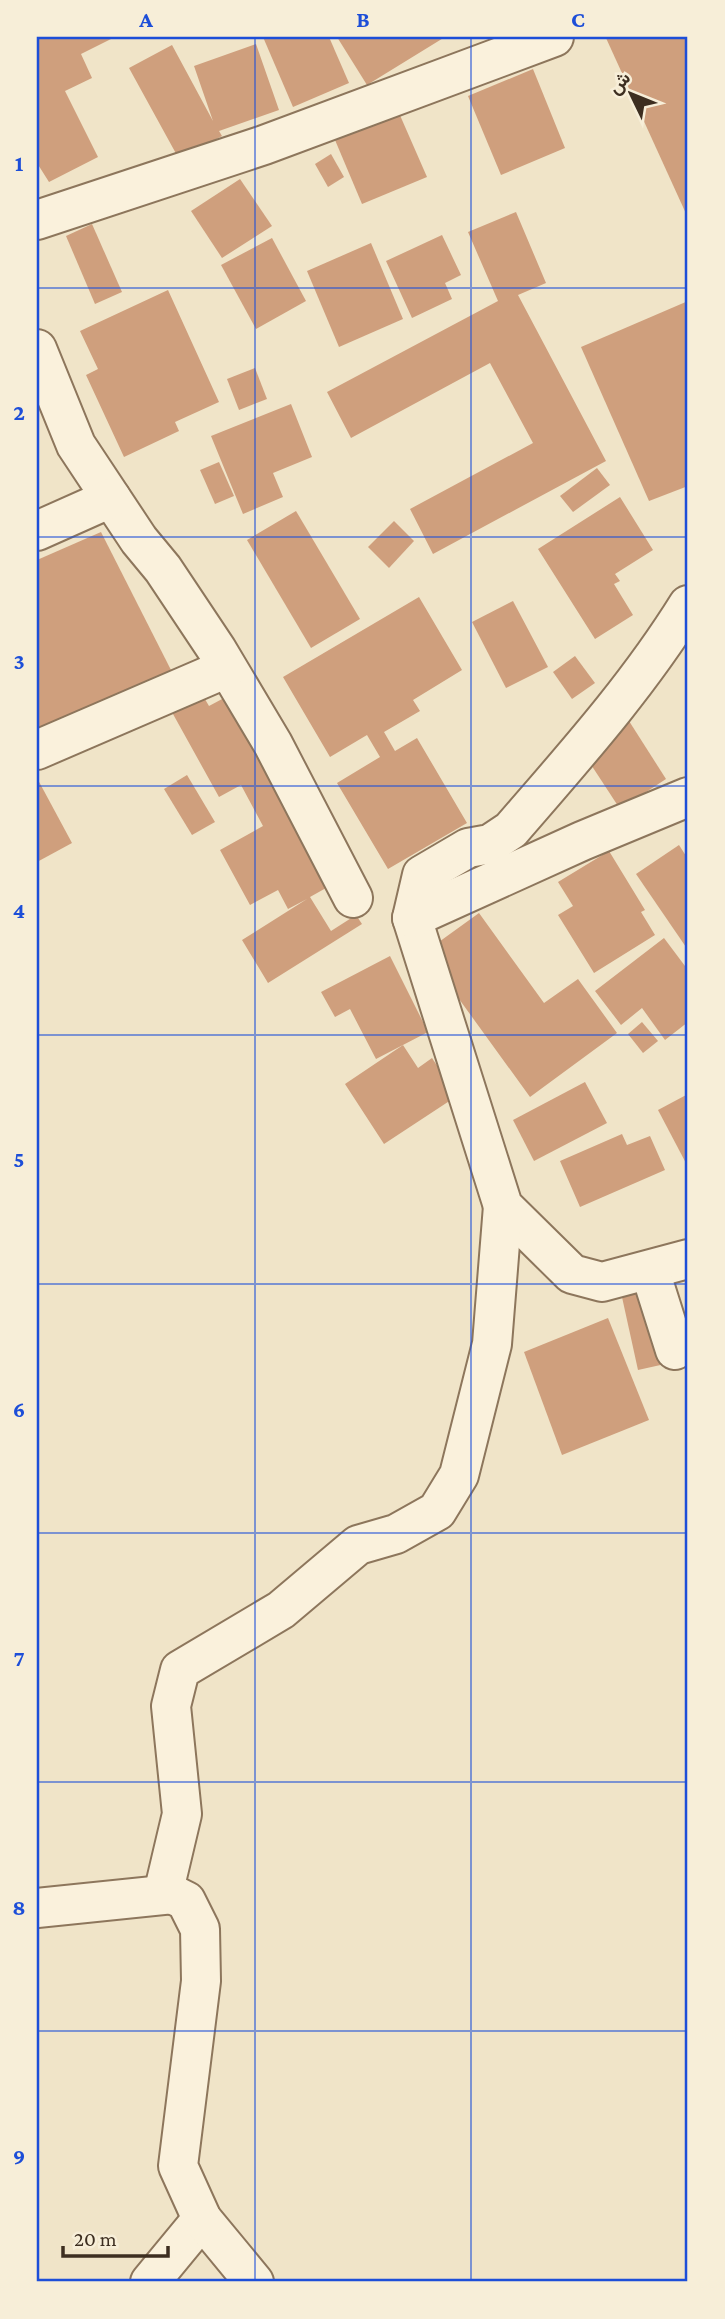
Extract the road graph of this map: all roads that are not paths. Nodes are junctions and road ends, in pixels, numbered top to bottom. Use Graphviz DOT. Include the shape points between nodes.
graph roads {
  1 [pos="554,37"];
  2 [pos="37,220"];
  3 [pos="38,355"];
  4 [pos="111,498"];
  5 [pos="37,531"];
  6 [pos="688,605"];
  7 [pos="227,668"];
  8 [pos="37,750"];
  9 [pos="688,797"];
  10 [pos="352,898"];
  11 [pos="412,918"];
  12 [pos="503,1206"];
  13 [pos="688,1259"];
  14 [pos="650,1271"];
  15 [pos="675,1350"];
  16 [pos="173,1894"];
  17 [pos="37,1908"];
  18 [pos="202,2220"];
  19 [pos="150,2282"];
  20 [pos="254,2282"];
  1 -- 2 [label="street" via="277,140"];
  3 -- 4 [label="street" via="76,445"];
  4 -- 5 [label="street"];
  4 -- 7 [label="street" via="191,609"];
  6 -- 11 [label="street" via="616,710 511,830 422,874"];
  7 -- 8 [label="street"];
  7 -- 10 [label="street" via="273,744"];
  9 -- 11 [label="street"];
  11 -- 12 [label="street"];
  12 -- 14 [label="street" via="572,1274 602,1282"];
  12 -- 16 [label="street" via="492,1343 459,1475 438,1511 396,1534 358,1545 281,1610 180,1670 171,1706 182,1814 164,1890"];
  13 -- 14 [label="street"];
  14 -- 15 [label="street"];
  16 -- 17 [label="street"];
  16 -- 18 [label="street" via="186,1901 200,1929 201,1980 178,2166"];
  18 -- 19 [label="street"];
  18 -- 20 [label="street"];
}
